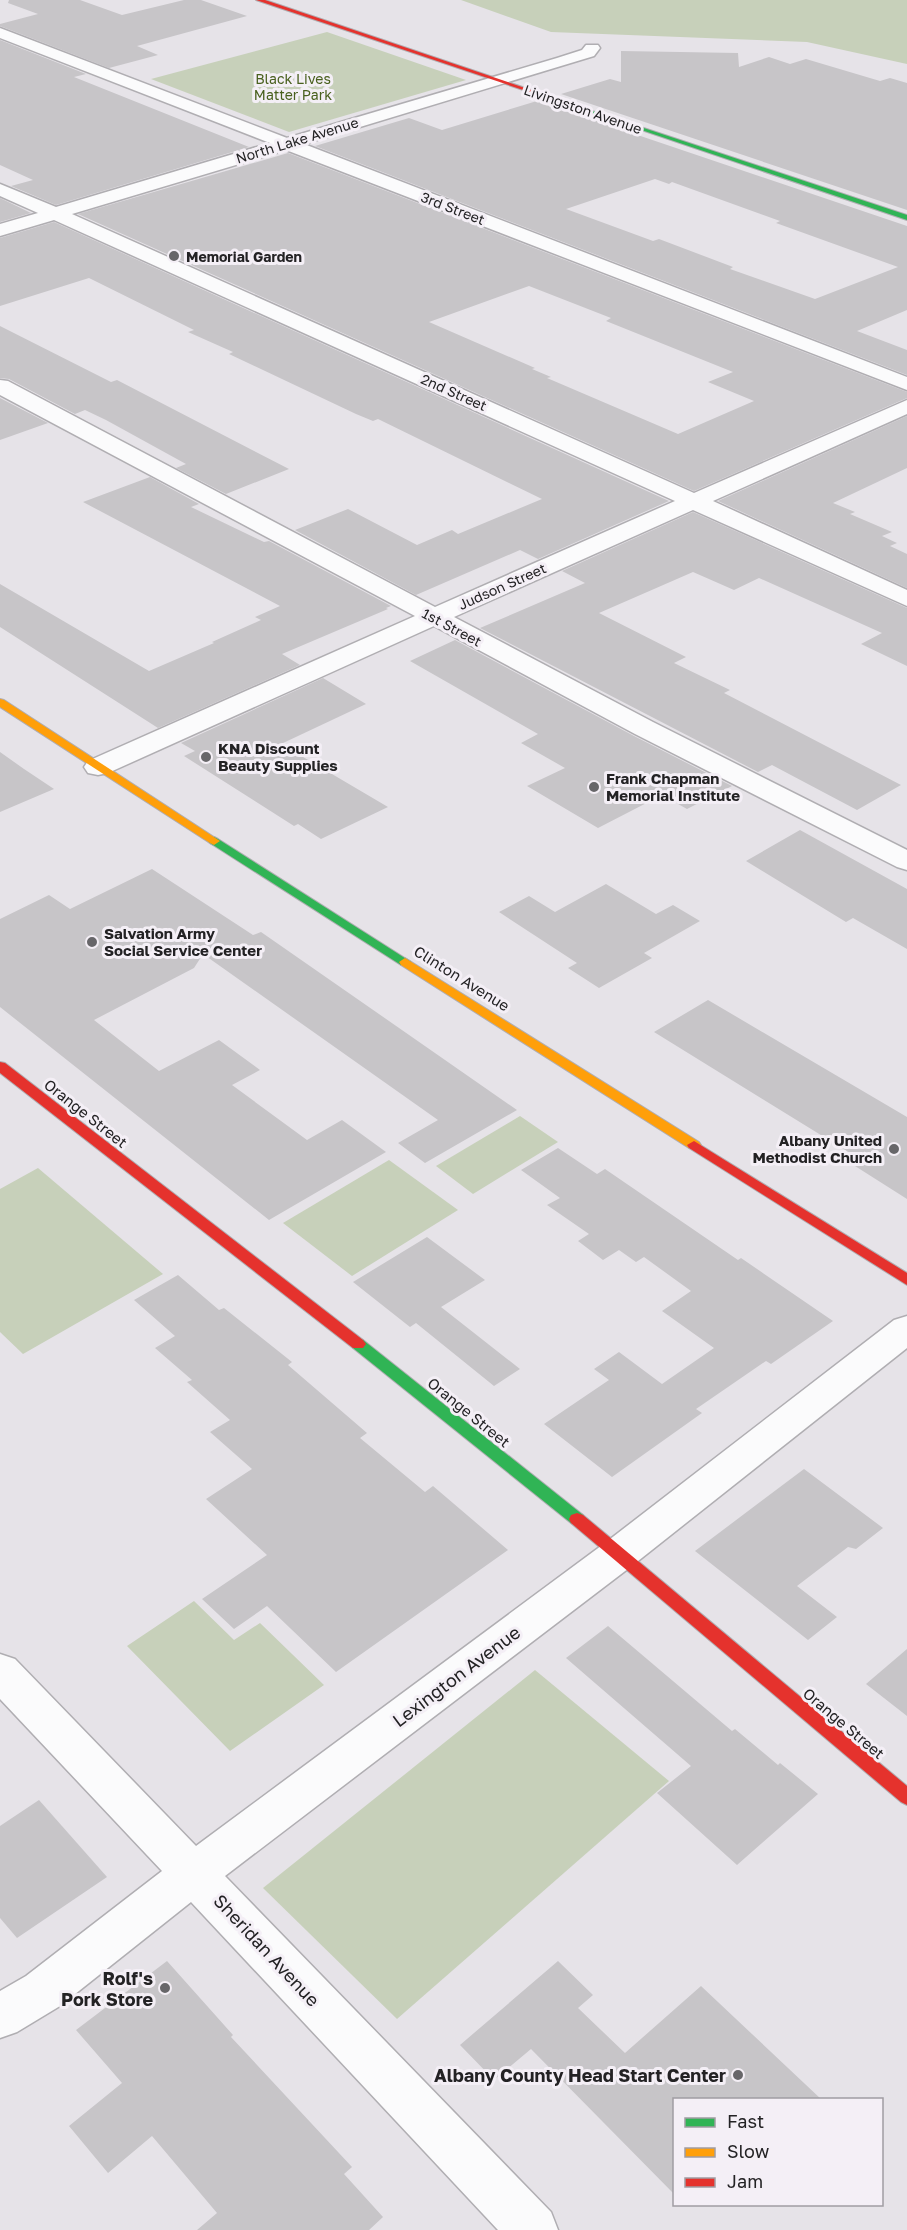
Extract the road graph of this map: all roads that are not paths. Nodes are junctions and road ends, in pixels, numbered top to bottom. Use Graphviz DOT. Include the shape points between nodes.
graph roads {
  1 [pos="259,0"];
  2 [pos="0,33"];
  3 [pos="592,48"];
  4 [pos="496,80"];
  5 [pos="286,144"];
  6 [pos="0,189"];
  7 [pos="56,214"];
  8 [pos="907,218"];
  9 [pos="0,230"];
  10 [pos="907,384"];
  11 [pos="0,387"];
  12 [pos="907,406"];
  13 [pos="694,501"];
  14 [pos="907,599"];
  15 [pos="432,617"];
  16 [pos="0,702"];
  17 [pos="98,767"];
  18 [pos="907,861"];
  19 [pos="0,1066"];
  20 [pos="907,1280"];
  21 [pos="907,1329"];
  22 [pos="619,1554"];
  23 [pos="0,1671"];
  24 [pos="907,1797"];
  25 [pos="194,1873"];
  26 [pos="0,2016"];
  27 [pos="533,2230"];
  1 -- 4 [label="street, Livingston Avenue"];
  2 -- 5 [label="street, 3rd Street"];
  3 -- 4 [label="street, North Lake Avenue" via="588,53"];
  4 -- 5 [label="street, North Lake Avenue"];
  4 -- 8 [label="street, Livingston Avenue"];
  5 -- 7 [label="street, North Lake Avenue"];
  5 -- 10 [label="street, 3rd Street"];
  6 -- 7 [label="street, 2nd Street"];
  7 -- 9 [label="street, North Lake Avenue"];
  7 -- 13 [label="street, 2nd Street"];
  11 -- 15 [label="street, 1st Street"];
  12 -- 13 [label="street, Judson Street"];
  13 -- 14 [label="street, 2nd Street"];
  13 -- 15 [label="street, Judson Street"];
  15 -- 17 [label="street, Judson Street"];
  15 -- 18 [label="street, 1st Street"];
  16 -- 17 [label="street, Clinton Avenue"];
  17 -- 20 [label="street, Clinton Avenue"];
  19 -- 22 [label="street, Orange Street" via="361,1346"];
  21 -- 22 [label="street, Lexington Avenue"];
  22 -- 24 [label="street, Orange Street"];
  22 -- 25 [label="street, Lexington Avenue"];
  23 -- 25 [label="street, Sheridan Avenue"];
  25 -- 26 [label="street, Lexington Avenue" via="43,1991"];
  25 -- 27 [label="street, Sheridan Avenue"];
}
